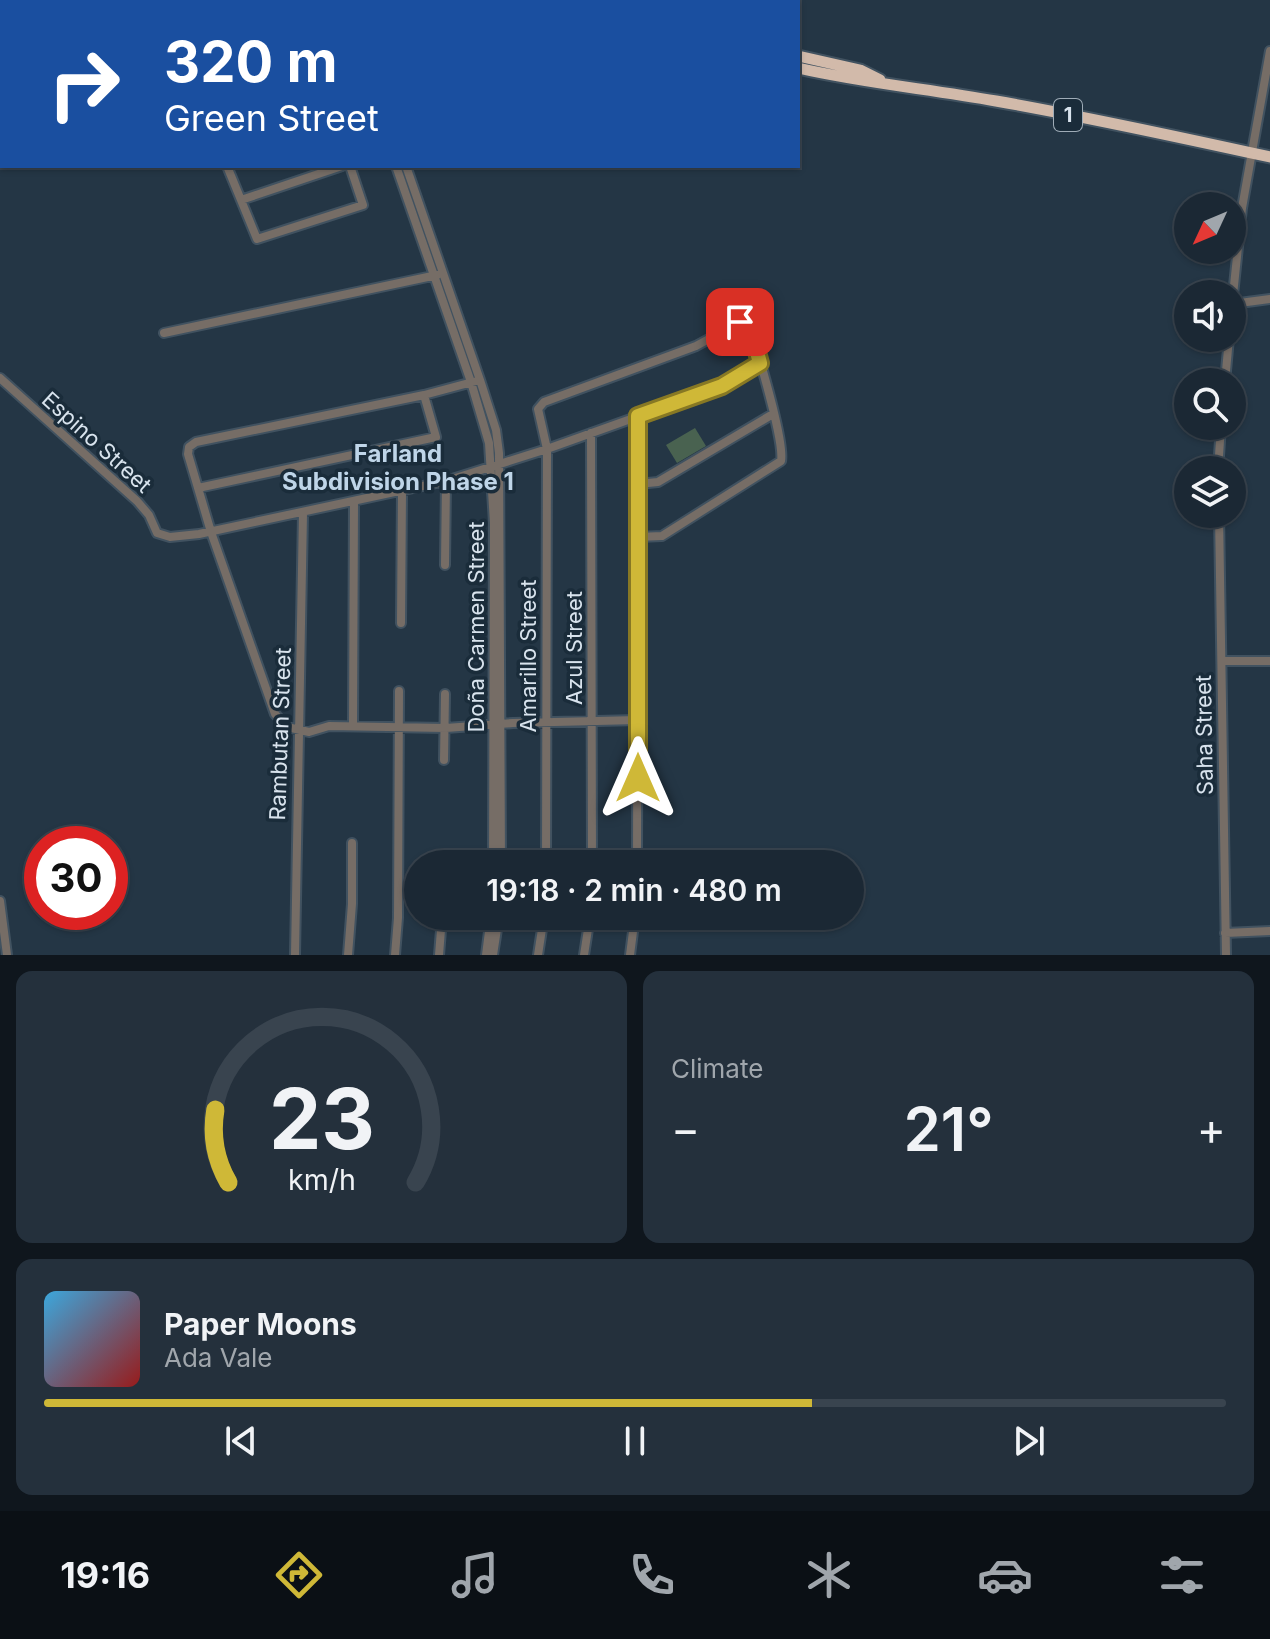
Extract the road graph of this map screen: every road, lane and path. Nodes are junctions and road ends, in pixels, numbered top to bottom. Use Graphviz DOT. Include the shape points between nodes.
graph roads {
  1 [pos="1270,51"];
  2 [pos="800,56"];
  3 [pos="800,68"];
  4 [pos="1267,81"];
  5 [pos="884,82"];
  6 [pos="1250,153"];
  7 [pos="1270,157"];
  8 [pos="228,168"];
  9 [pos="336,168"];
  10 [pos="351,168"];
  11 [pos="397,168"];
  12 [pos="407,168"];
  13 [pos="241,200"];
  14 [pos="439,275"];
  15 [pos="1234,280"];
  16 [pos="1270,299"];
  17 [pos="1246,302"];
  18 [pos="164,333"];
  19 [pos="760,363"];
  20 [pos="0,378"];
  21 [pos="476,381"];
  22 [pos="424,395"];
  23 [pos="773,414"];
  24 [pos="638,416"];
  25 [pos="591,433"];
  26 [pos="547,449"];
  27 [pos="496,466"];
  28 [pos="446,481"];
  29 [pos="638,484"];
  30 [pos="198,488"];
  31 [pos="402,491"];
  32 [pos="354,502"];
  33 [pos="303,513"];
  34 [pos="1219,528"];
  35 [pos="211,532"];
  36 [pos="638,537"];
  37 [pos="445,565"];
  38 [pos="401,623"];
  39 [pos="1222,661"];
  40 [pos="1270,661"];
  41 [pos="399,691"];
  42 [pos="445,694"];
  43 [pos="638,720"];
  44 [pos="545,723"];
  45 [pos="592,723"];
  46 [pos="497,725"];
  47 [pos="353,726"];
  48 [pos="398,728"];
  49 [pos="446,728"];
  50 [pos="300,730"];
  51 [pos="444,760"];
  52 [pos="497,823"];
  53 [pos="352,843"];
  54 [pos="494,850"];
  55 [pos="500,850"];
  56 [pos="546,850"];
  57 [pos="592,850"];
  58 [pos="637,850"];
  59 [pos="0,901"];
  60 [pos="441,930"];
  61 [pos="492,930"];
  62 [pos="494,930"];
  63 [pos="542,930"];
  64 [pos="588,930"];
  65 [pos="633,930"];
  66 [pos="2,931"];
  67 [pos="1270,931"];
  68 [pos="1225,933"];
  69 [pos="7,955"];
  70 [pos="295,955"];
  71 [pos="348,955"];
  72 [pos="395,955"];
  73 [pos="439,955"];
  74 [pos="486,955"];
  75 [pos="493,955"];
  76 [pos="538,955"];
  77 [pos="584,955"];
  78 [pos="630,955"];
  79 [pos="1226,955"];
  1 -- 4 [label="street"];
  2 -- 5 [label="highway, 1" via="860,70"];
  3 -- 5 [label="highway, 1"];
  4 -- 6 [label="street"];
  5 -- 6 [label="highway, 1"];
  6 -- 7 [label="highway, 1"];
  6 -- 15 [label="street"];
  8 -- 13 [label="street"];
  9 -- 13 [label="street"];
  10 -- 13 [label="street" via="363,205 257,239"];
  11 -- 14 [label="street, Doña Carmen Street"];
  12 -- 14 [label="street, Doña Carmen Street"];
  14 -- 18 [label="street"];
  14 -- 21 [label="street, Doña Carmen Street"];
  16 -- 17 [label="street"];
  19 -- 23 [label="street"];
  19 -- 24 [label="street" via="722,386"];
  19 -- 26 [label="street, Amarillo Street" via="750,326 740,322 696,346 544,402 538,412"];
  20 -- 35 [label="street, Espino Street" via="137,501 157,533 170,537"];
  21 -- 22 [label="street"];
  21 -- 27 [label="street, Doña Carmen Street"];
  22 -- 30 [label="street" via="196,442 188,450"];
  22 -- 30 [label="street" via="436,437"];
  23 -- 29 [label="street" via="658,482"];
  23 -- 36 [label="street" via="782,453 779,463 662,536"];
  24 -- 25 [label="street"];
  24 -- 29 [label="street"];
  25 -- 26 [label="street"];
  25 -- 45 [label="street, Azul Street"];
  26 -- 27 [label="street"];
  26 -- 44 [label="street, Amarillo Street"];
  27 -- 28 [label="street"];
  27 -- 46 [label="street, Doña Carmen Street"];
  28 -- 31 [label="street"];
  28 -- 37 [label="street"];
  29 -- 36 [label="street"];
  30 -- 35 [label="street"];
  31 -- 32 [label="street"];
  31 -- 38 [label="street"];
  32 -- 33 [label="street"];
  32 -- 47 [label="street"];
  33 -- 35 [label="street"];
  33 -- 50 [label="street, Rambutan Street"];
  34 -- 68 [label="street, Saha Street"];
  35 -- 50 [label="street" via="275,714 287,727"];
  36 -- 43 [label="street"];
  39 -- 40 [label="street"];
  41 -- 48 [label="street"];
  42 -- 49 [label="street"];
  43 -- 45 [label="street"];
  43 -- 58 [label="street"];
  44 -- 45 [label="street"];
  44 -- 46 [label="street"];
  44 -- 56 [label="street, Amarillo Street"];
  45 -- 57 [label="street, Azul Street"];
  46 -- 49 [label="street"];
  46 -- 52 [label="street, Doña Carmen Street"];
  47 -- 48 [label="street"];
  47 -- 50 [label="street"];
  48 -- 49 [label="street"];
  48 -- 72 [label="street"];
  49 -- 51 [label="street"];
  50 -- 70 [label="street, Rambutan Street"];
  52 -- 54 [label="street, Doña Carmen Street"];
  52 -- 55 [label="street, Doña Carmen Street"];
  53 -- 71 [label="street"];
  59 -- 66 [label="street"];
  60 -- 73 [label="street"];
  61 -- 74 [label="street"];
  62 -- 75 [label="street"];
  63 -- 76 [label="street"];
  64 -- 77 [label="street"];
  65 -- 78 [label="street"];
  66 -- 69 [label="street"];
  67 -- 68 [label="street"];
  68 -- 79 [label="street, Saha Street"];
}
